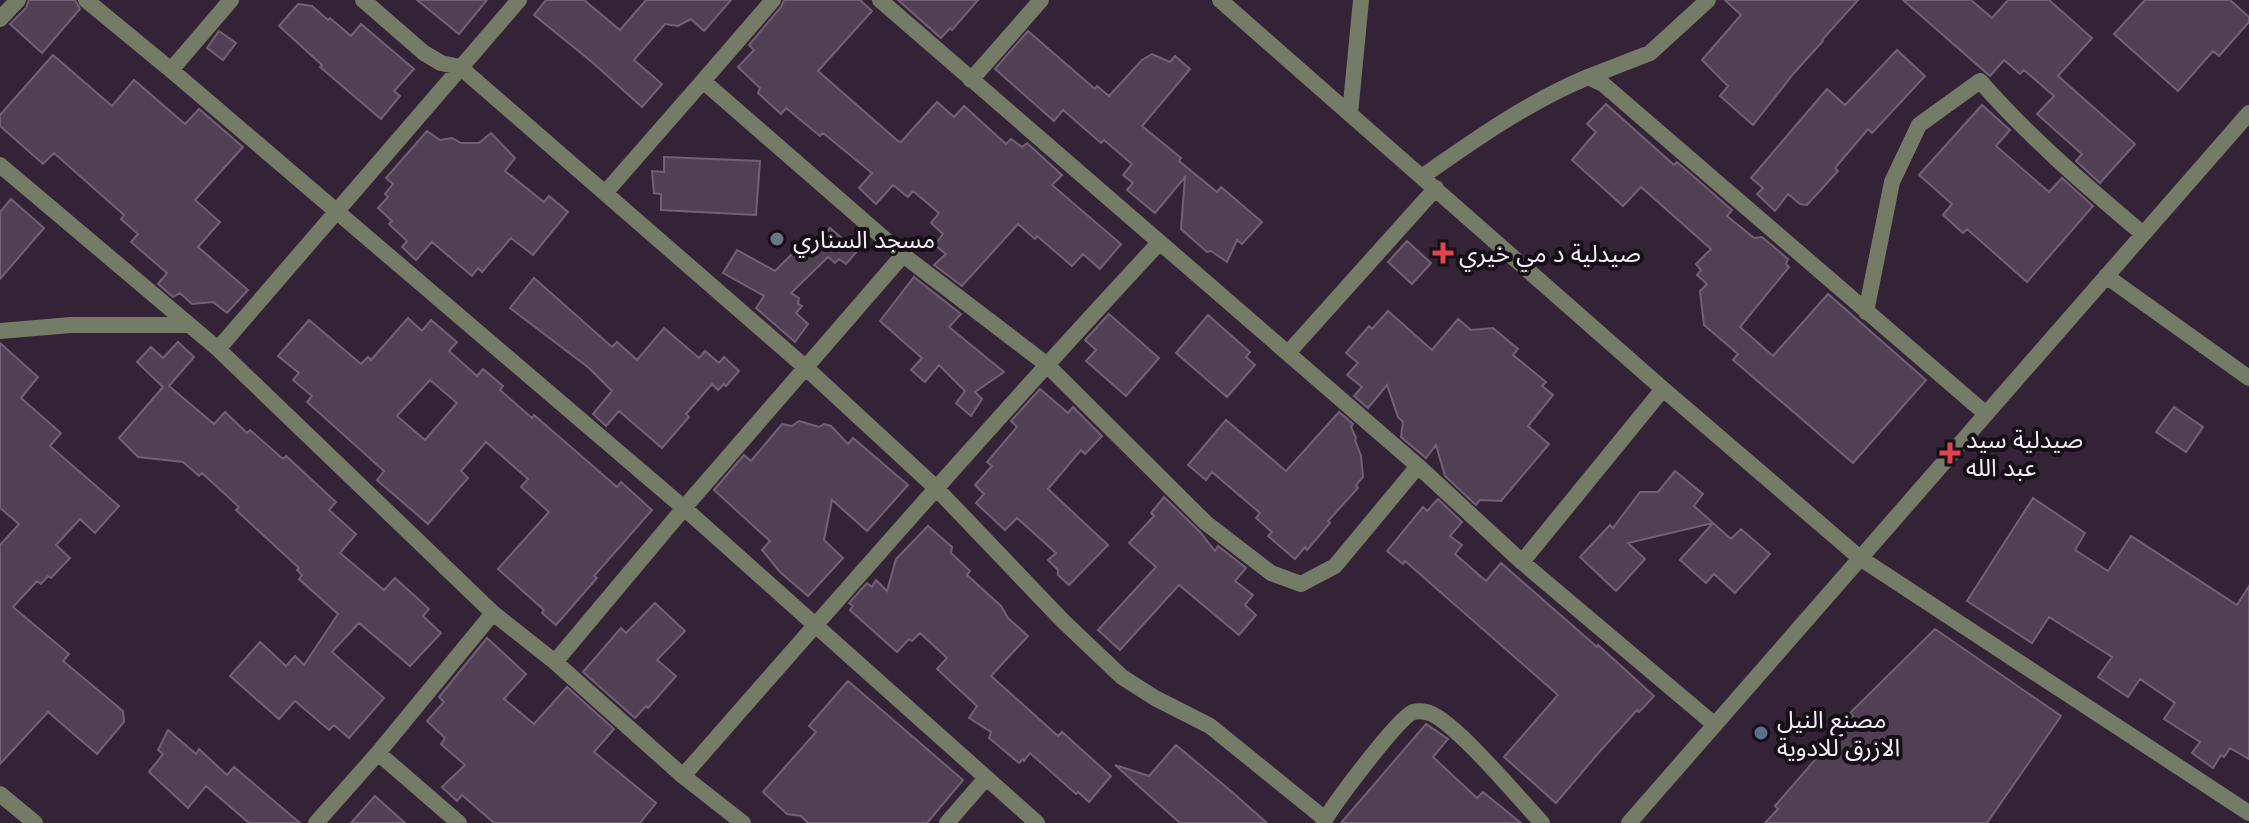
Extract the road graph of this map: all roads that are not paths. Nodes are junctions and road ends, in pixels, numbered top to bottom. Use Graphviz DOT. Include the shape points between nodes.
graph roads {
  1 [pos="18,0"];
  2 [pos="86,0"];
  3 [pos="231,0"];
  4 [pos="363,0"];
  5 [pos="519,0"];
  6 [pos="773,0"];
  7 [pos="880,0"];
  8 [pos="1041,0"];
  9 [pos="1220,0"];
  10 [pos="1361,0"];
  11 [pos="1708,0"];
  12 [pos="0,19"];
  13 [pos="460,67"];
  14 [pos="171,70"];
  15 [pos="1588,77"];
  16 [pos="971,80"];
  17 [pos="703,81"];
  18 [pos="2249,113"];
  19 [pos="1350,114"];
  20 [pos="0,165"];
  21 [pos="1423,176"];
  22 [pos="1436,188"];
  23 [pos="605,193"];
  24 [pos="337,211"];
  25 [pos="2143,234"];
  26 [pos="1159,243"];
  27 [pos="903,255"];
  28 [pos="2106,276"];
  29 [pos="1866,312"];
  30 [pos="189,325"];
  31 [pos="0,331"];
  32 [pos="218,349"];
  33 [pos="1288,353"];
  34 [pos="1046,364"];
  35 [pos="805,367"];
  36 [pos="2249,378"];
  37 [pos="1663,389"];
  38 [pos="1986,414"];
  39 [pos="1418,466"];
  40 [pos="935,487"];
  41 [pos="684,508"];
  42 [pos="1860,558"];
  43 [pos="1522,562"];
  44 [pos="493,613"];
  45 [pos="815,625"];
  46 [pos="555,662"];
  47 [pos="1715,725"];
  48 [pos="378,753"];
  49 [pos="683,776"];
  50 [pos="986,778"];
  51 [pos="0,794"];
  52 [pos="2249,813"];
  53 [pos="1640,820"];
  54 [pos="1324,821"];
  55 [pos="35,823"];
  56 [pos="316,823"];
  57 [pos="459,823"];
  58 [pos="743,823"];
  59 [pos="947,823"];
  60 [pos="1037,823"];
  61 [pos="1542,823"];
  1 -- 12 [label="street"];
  2 -- 14 [label="street"];
  3 -- 14 [label="street"];
  4 -- 13 [label="street" via="424,53"];
  5 -- 13 [label="street"];
  6 -- 17 [label="street"];
  7 -- 16 [label="street"];
  8 -- 16 [label="street"];
  9 -- 19 [label="street"];
  10 -- 19 [label="street"];
  11 -- 15 [label="street" via="1650,53"];
  13 -- 23 [label="street"];
  13 -- 24 [label="street"];
  14 -- 24 [label="street"];
  15 -- 21 [label="street" via="1504,120"];
  15 -- 29 [label="street" via="1603,84"];
  16 -- 26 [label="street"];
  17 -- 23 [label="street"];
  17 -- 27 [label="street"];
  18 -- 25 [label="street"];
  19 -- 21 [label="street"];
  20 -- 30 [label="street"];
  21 -- 22 [label="street"];
  22 -- 33 [label="street"];
  22 -- 37 [label="street"];
  23 -- 35 [label="street"];
  24 -- 32 [label="street"];
  24 -- 41 [label="street"];
  25 -- 28 [label="street"];
  25 -- 29 [label="street" via="2008,113 1980,81 1919,125 1892,182"];
  26 -- 33 [label="street"];
  26 -- 34 [label="street"];
  27 -- 34 [label="street"];
  27 -- 35 [label="street"];
  28 -- 36 [label="street"];
  28 -- 38 [label="street"];
  29 -- 38 [label="street"];
  30 -- 31 [label="street"];
  30 -- 32 [label="street"];
  32 -- 44 [label="street"];
  33 -- 39 [label="street"];
  34 -- 39 [label="street" via="1206,523 1271,573 1301,584 1335,566"];
  34 -- 40 [label="street"];
  35 -- 40 [label="street"];
  35 -- 41 [label="street"];
  37 -- 42 [label="street"];
  37 -- 43 [label="street"];
  38 -- 42 [label="street"];
  39 -- 43 [label="street"];
  40 -- 45 [label="street"];
  40 -- 54 [label="street" via="1122,677 1210,726"];
  41 -- 45 [label="street"];
  41 -- 46 [label="street"];
  42 -- 47 [label="street"];
  42 -- 52 [label="street"];
  43 -- 47 [label="street"];
  44 -- 46 [label="street"];
  44 -- 48 [label="street"];
  45 -- 49 [label="street"];
  45 -- 50 [label="street"];
  46 -- 49 [label="street"];
  47 -- 53 [label="street"];
  48 -- 56 [label="street"];
  48 -- 57 [label="street"];
  49 -- 58 [label="street"];
  50 -- 59 [label="street"];
  50 -- 60 [label="street"];
  51 -- 55 [label="street"];
  54 -- 61 [label="street" via="1393,730 1414,712 1428,712 1471,746"];
}
